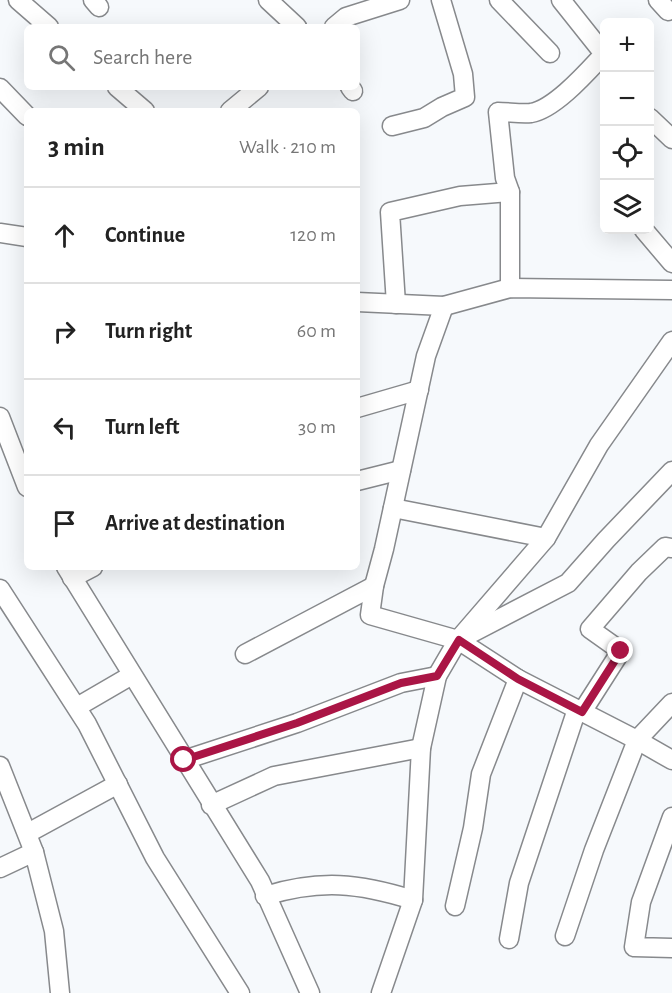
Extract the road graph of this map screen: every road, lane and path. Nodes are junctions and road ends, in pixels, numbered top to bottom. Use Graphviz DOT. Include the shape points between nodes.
graph roads {
  1 [pos="18,0"];
  2 [pos="268,0"];
  3 [pos="400,0"];
  4 [pos="441,0"];
  5 [pos="499,0"];
  6 [pos="561,0"];
  7 [pos="46,24"];
  8 [pos="294,24"];
  9 [pos="338,24"];
  10 [pos="550,53"];
  11 [pos="0,88"];
  12 [pos="120,90"];
  13 [pos="255,90"];
  14 [pos="142,108"];
  15 [pos="234,108"];
  16 [pos="24,113"];
  17 [pos="654,120"];
  18 [pos="392,126"];
  19 [pos="670,133"];
  20 [pos="510,192"];
  21 [pos="0,233"];
  22 [pos="647,234"];
  23 [pos="24,237"];
  24 [pos="672,263"];
  25 [pos="510,288"];
  26 [pos="672,290"];
  27 [pos="360,302"];
  28 [pos="396,304"];
  29 [pos="444,306"];
  30 [pos="672,341"];
  31 [pos="419,390"];
  32 [pos="360,407"];
  33 [pos="0,417"];
  34 [pos="401,470"];
  35 [pos="672,471"];
  36 [pos="24,479"];
  37 [pos="360,480"];
  38 [pos="393,508"];
  39 [pos="546,538"];
  40 [pos="672,548"];
  41 [pos="69,572"];
  42 [pos="374,586"];
  43 [pos="0,589"];
  44 [pos="459,640"];
  45 [pos="245,654"];
  46 [pos="132,675"];
  47 [pos="437,676"];
  48 [pos="518,679"];
  49 [pos="672,703"];
  50 [pos="77,707"];
  51 [pos="580,711"];
  52 [pos="637,740"];
  53 [pos="421,748"];
  54 [pos="184,760"];
  55 [pos="672,760"];
  56 [pos="0,766"];
  57 [pos="118,784"];
  58 [pos="211,805"];
  59 [pos="672,817"];
  60 [pos="27,833"];
  61 [pos="34,852"];
  62 [pos="0,868"];
  63 [pos="265,896"];
  64 [pos="413,900"];
  65 [pos="454,906"];
  66 [pos="565,936"];
  67 [pos="509,939"];
  68 [pos="672,948"];
  69 [pos="60,993"];
  70 [pos="240,993"];
  71 [pos="310,993"];
  72 [pos="381,993"];
  1 -- 7 [label="street"];
  2 -- 8 [label="street"];
  3 -- 9 [label="street" via="346,17"];
  4 -- 18 [label="street" via="463,74 465,97 424,118"];
  5 -- 10 [label="street"];
  6 -- 20 [label="street" via="604,54 557,100 533,113 498,112"];
  11 -- 16 [label="street"];
  12 -- 14 [label="street"];
  13 -- 15 [label="street"];
  17 -- 19 [label="street"];
  20 -- 25 [label="street"];
  20 -- 28 [label="street" via="460,196 390,212"];
  21 -- 23 [label="street"];
  22 -- 24 [label="street"];
  25 -- 26 [label="street"];
  25 -- 29 [label="street"];
  27 -- 28 [label="street"];
  28 -- 29 [label="street"];
  29 -- 31 [label="street"];
  30 -- 39 [label="street" via="599,445"];
  31 -- 32 [label="street"];
  31 -- 34 [label="street"];
  33 -- 36 [label="street"];
  34 -- 37 [label="street"];
  34 -- 38 [label="street"];
  35 -- 44 [label="street" via="568,583"];
  38 -- 39 [label="street"];
  38 -- 42 [label="street"];
  39 -- 44 [label="street"];
  40 -- 51 [label="street" via="665,547 639,572 590,629 621,651"];
  41 -- 46 [label="street"];
  42 -- 44 [label="street" via="370,615"];
  42 -- 45 [label="street"];
  43 -- 50 [label="street"];
  44 -- 47 [label="street"];
  44 -- 48 [label="street"];
  46 -- 50 [label="street"];
  46 -- 54 [label="street"];
  47 -- 53 [label="street"];
  47 -- 54 [label="street" via="401,683"];
  48 -- 51 [label="street"];
  48 -- 65 [label="street" via="481,774"];
  49 -- 52 [label="street"];
  50 -- 57 [label="street"];
  51 -- 52 [label="street"];
  51 -- 67 [label="street" via="519,883"];
  52 -- 55 [label="street"];
  52 -- 66 [label="street"];
  53 -- 58 [label="street" via="274,776"];
  53 -- 64 [label="street"];
  54 -- 58 [label="street"];
  56 -- 60 [label="street"];
  57 -- 60 [label="street"];
  57 -- 70 [label="street" via="155,858"];
  58 -- 63 [label="street" via="260,881"];
  59 -- 68 [label="street" via="640,902 634,947"];
  60 -- 61 [label="street"];
  61 -- 62 [label="street"];
  61 -- 69 [label="street" via="54,932"];
  63 -- 64 [label="street" via="292,888 334,884 380,889"];
  63 -- 71 [label="street"];
  64 -- 72 [label="street"];
}
